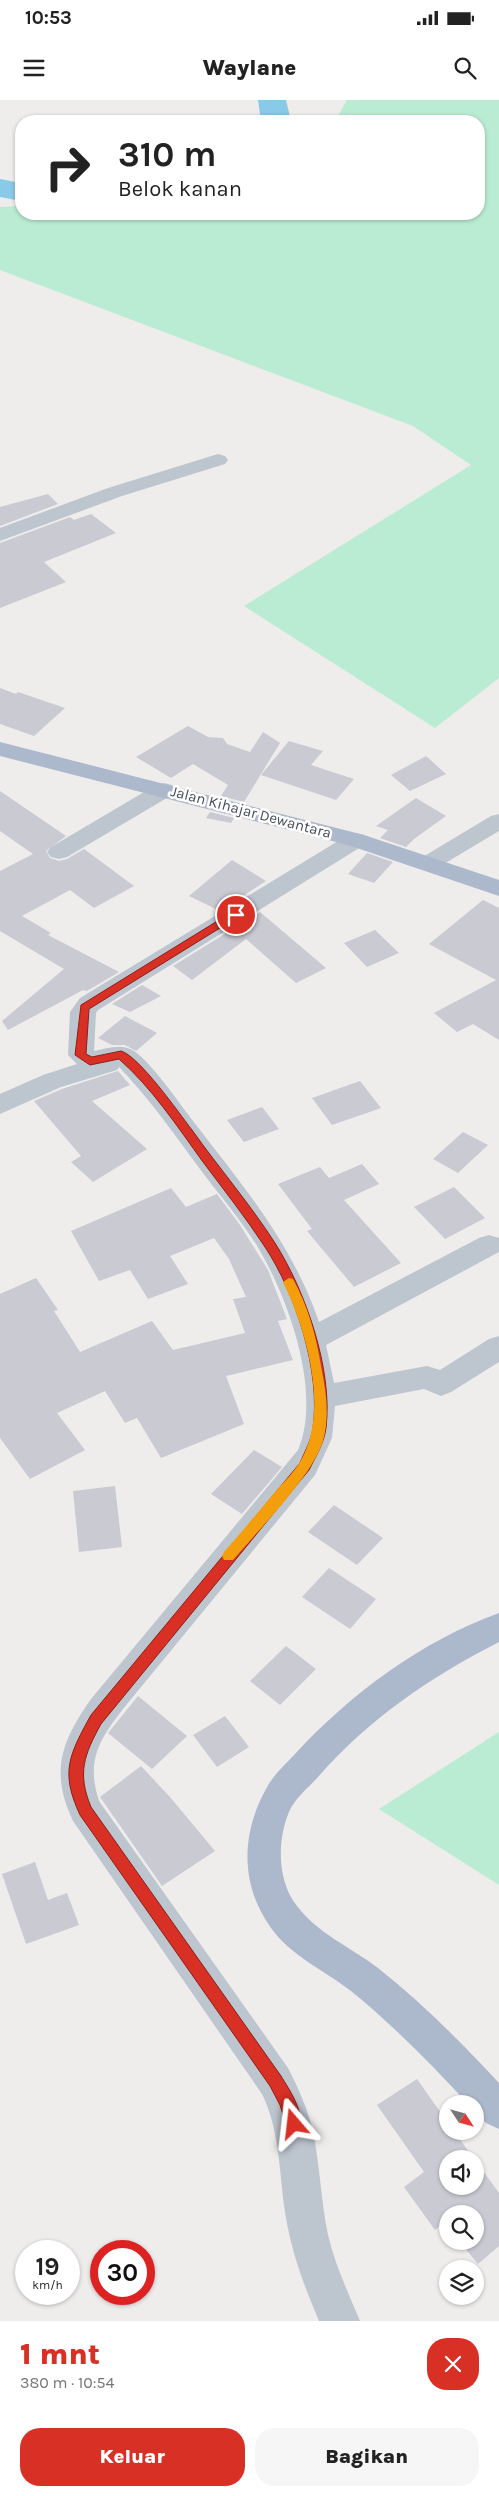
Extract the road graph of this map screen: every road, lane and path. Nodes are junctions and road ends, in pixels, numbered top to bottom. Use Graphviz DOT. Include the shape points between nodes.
graph roads {
  1 [pos="218,460"];
  2 [pos="0,535"];
  3 [pos="0,749"];
  4 [pos="164,790"];
  5 [pos="499,821"];
  6 [pos="356,840"];
  7 [pos="59,852"];
  8 [pos="429,862"];
  9 [pos="499,888"];
  10 [pos="134,1067"];
  11 [pos="0,1105"];
  12 [pos="489,1245"];
  13 [pos="311,1340"];
  14 [pos="499,1347"];
  15 [pos="321,1398"];
  16 [pos="499,1627"];
  17 [pos="499,2110"];
  18 [pos="340,2321"];
  1 -- 2 [label="street" via="115,492"];
  3 -- 4 [label="main road, Jalan Kihajar Dewantara"];
  4 -- 6 [label="main road, Jalan Kihajar Dewantara"];
  4 -- 7 [label="street"];
  5 -- 8 [label="street"];
  6 -- 8 [label="main road, Jalan Kihajar Dewantara"];
  6 -- 10 [label="street" via="84,1008 82,1058 90,1061 121,1055"];
  8 -- 9 [label="main road, Jalan Kihajar Dewantara"];
  10 -- 11 [label="street" via="112,1063 82,1070"];
  10 -- 13 [label="street" via="172,1112 271,1246 298,1301"];
  12 -- 13 [label="street"];
  13 -- 15 [label="street"];
  14 -- 15 [label="street" via="441,1384 426,1377"];
  15 -- 18 [label="street" via="316,1443 304,1466 96,1720 75,1766 77,1790 85,1810 287,2102 294,2124 312,2247 322,2285"];
  16 -- 17 [label="main road" via="452,1649 405,1678 371,1703 319,1751 278,1799 266,1835 264,1877 278,1908 300,1934 392,2004 429,2037"];
}
